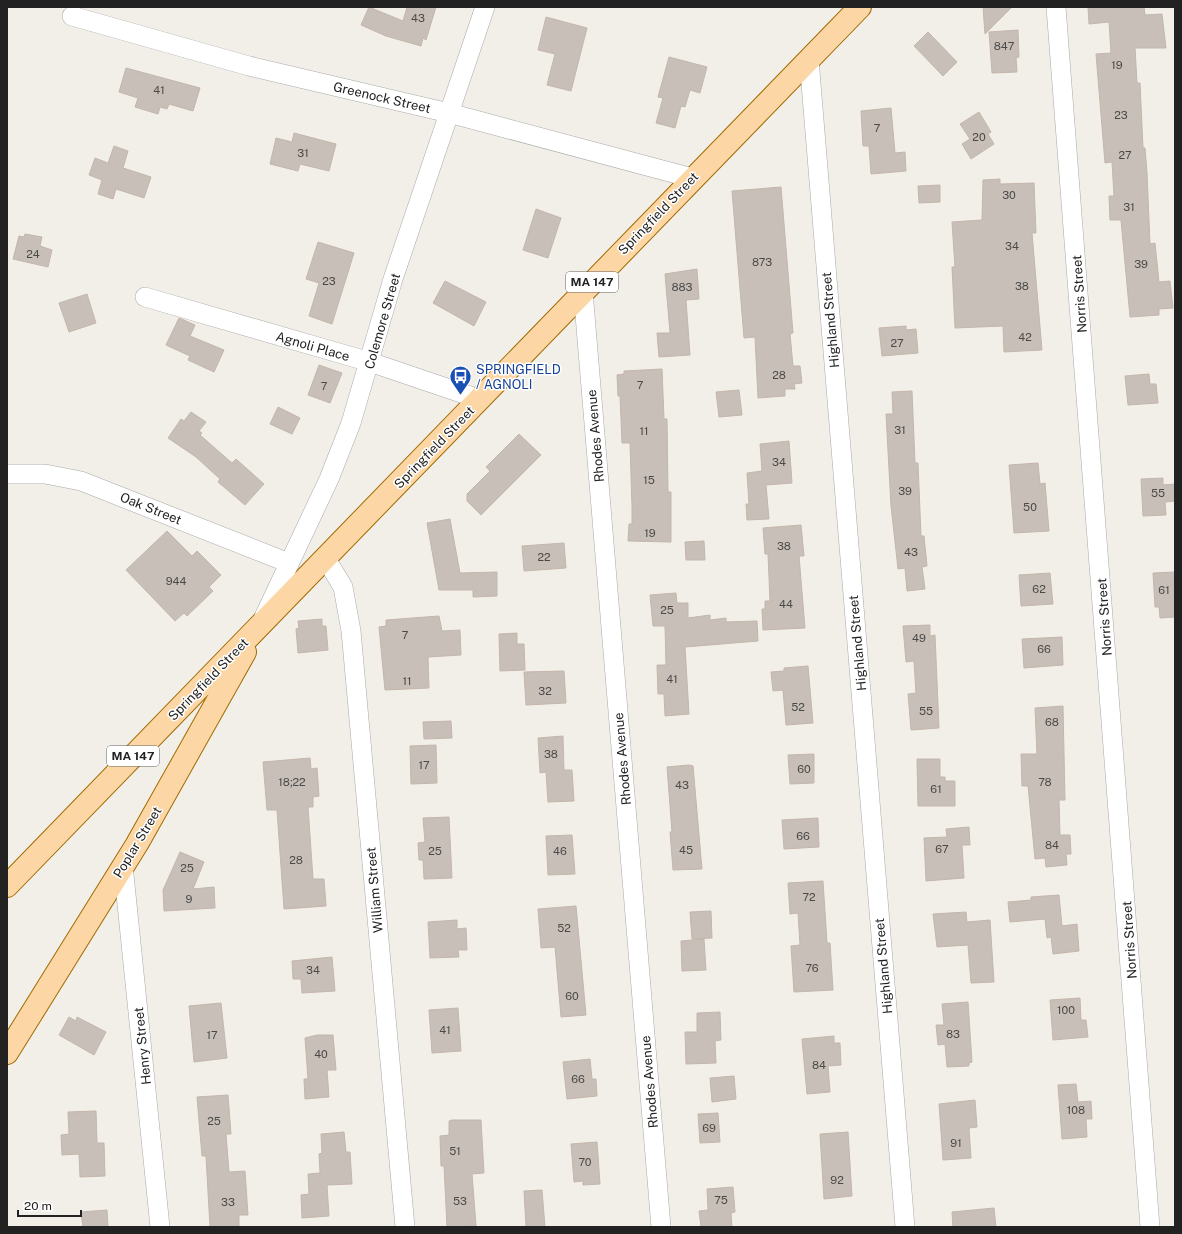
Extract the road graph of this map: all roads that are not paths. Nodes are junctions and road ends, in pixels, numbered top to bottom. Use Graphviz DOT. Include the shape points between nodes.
graph roads {
  1 [pos="485,7"];
  2 [pos="860,7"];
  3 [pos="1056,7"];
  4 [pos="72,16"];
  5 [pos="809,59"];
  6 [pos="449,113"];
  7 [pos="692,178"];
  8 [pos="583,291"];
  9 [pos="145,297"];
  10 [pos="370,362"];
  11 [pos="479,399"];
  12 [pos="7,474"];
  13 [pos="326,559"];
  14 [pos="289,563"];
  15 [pos="260,627"];
  16 [pos="124,865"];
  17 [pos="7,886"];
  18 [pos="7,1053"];
  19 [pos="160,1227"];
  20 [pos="405,1227"];
  21 [pos="661,1227"];
  22 [pos="905,1227"];
  23 [pos="1150,1227"];
  1 -- 6 [label="street, Colemore Street"];
  2 -- 5 [label="main road, Springfield Street / MA 147"];
  3 -- 23 [label="street, Norris Street"];
  4 -- 6 [label="street, Greenock Street" via="249,66"];
  5 -- 7 [label="main road, Springfield Street / MA 147"];
  5 -- 22 [label="street, Highland Street"];
  6 -- 7 [label="street, Greenock Street"];
  6 -- 10 [label="street, Colemore Street" via="393,279"];
  7 -- 8 [label="main road, Springfield Street / MA 147"];
  8 -- 11 [label="main road, Springfield Street / MA 147"];
  8 -- 21 [label="street, Rhodes Avenue"];
  9 -- 10 [label="street, Agnoli Place"];
  10 -- 11 [label="street, Agnoli Place"];
  10 -- 14 [label="street, Colemore Street" via="341,453"];
  11 -- 13 [label="main road, Springfield Street / MA 147"];
  12 -- 14 [label="street, Oak Street" via="46,474 81,481"];
  13 -- 15 [label="main road, Springfield Street / MA 147"];
  13 -- 20 [label="street, William Street" via="343,587 350,626"];
  14 -- 15 [label="street, Colemore Street"];
  15 -- 16 [label="main road, Poplar Street"];
  15 -- 17 [label="main road, Springfield Street / MA 147"];
  16 -- 18 [label="main road, Poplar Street"];
  16 -- 19 [label="street, Henry Street"];
}
